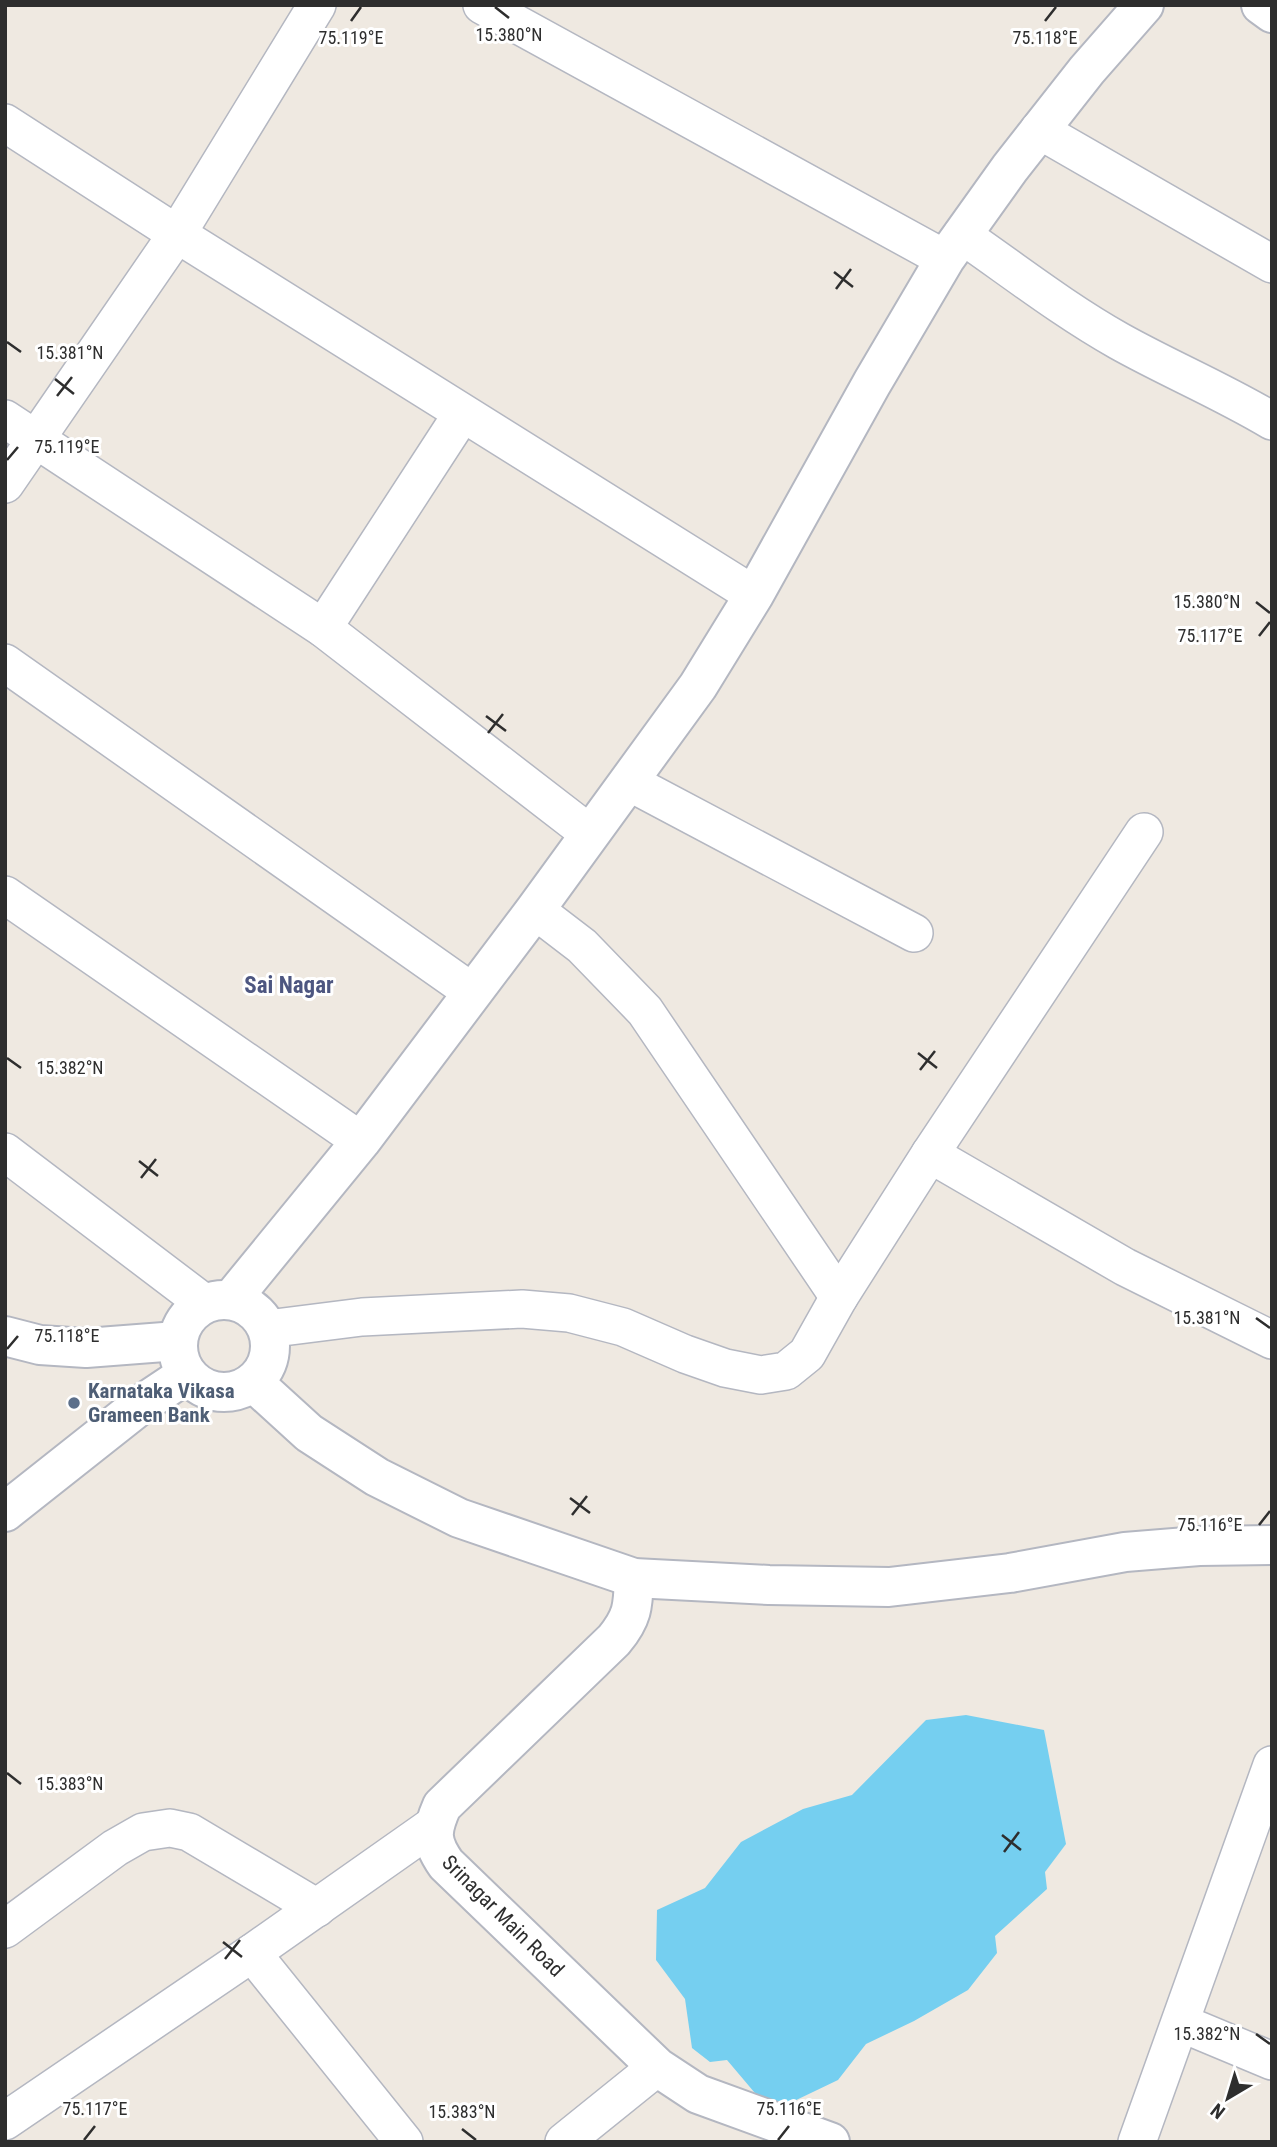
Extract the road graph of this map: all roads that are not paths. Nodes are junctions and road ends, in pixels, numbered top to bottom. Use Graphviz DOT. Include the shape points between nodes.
graph roads {
  1 [pos="317,5"];
  2 [pos="482,5"];
  3 [pos="1144,5"];
  4 [pos="1261,5"];
  5 [pos="1272,13"];
  6 [pos="5,123"];
  7 [pos="1039,130"];
  8 [pos="177,234"];
  9 [pos="954,247"];
  10 [pos="1272,264"];
  11 [pos="462,414"];
  12 [pos="5,419"];
  13 [pos="1272,421"];
  14 [pos="35,438"];
  15 [pos="5,484"];
  16 [pos="754,595"];
  17 [pos="323,628"];
  18 [pos="5,663"];
  19 [pos="629,782"];
  20 [pos="1144,832"];
  21 [pos="590,834"];
  22 [pos="5,895"];
  23 [pos="535,910"];
  24 [pos="914,933"];
  25 [pos="472,992"];
  26 [pos="361,1141"];
  27 [pos="5,1152"];
  28 [pos="930,1154"];
  29 [pos="839,1297"];
  30 [pos="217,1301"];
  31 [pos="267,1329"];
  32 [pos="5,1336"];
  33 [pos="1272,1340"];
  34 [pos="182,1358"];
  35 [pos="253,1382"];
  36 [pos="5,1512"];
  37 [pos="1272,1545"];
  38 [pos="634,1578"];
  39 [pos="1272,1765"];
  40 [pos="1264,1814"];
  41 [pos="434,1825"];
  42 [pos="317,1908"];
  43 [pos="5,1929"];
  44 [pos="252,1953"];
  45 [pos="1181,2022"];
  46 [pos="1272,2061"];
  47 [pos="657,2067"];
  48 [pos="10,2124"];
  49 [pos="404,2142"];
  50 [pos="565,2142"];
  51 [pos="830,2142"];
  52 [pos="1137,2142"];
  1 -- 8 [label="street"];
  2 -- 9 [label="street"];
  3 -- 7 [label="street"];
  4 -- 5 [label="street"];
  6 -- 8 [label="street"];
  7 -- 9 [label="street"];
  7 -- 10 [label="street"];
  8 -- 11 [label="street"];
  8 -- 14 [label="street"];
  9 -- 13 [label="street"];
  9 -- 16 [label="street"];
  11 -- 16 [label="street"];
  11 -- 17 [label="street"];
  12 -- 14 [label="street"];
  14 -- 15 [label="street"];
  14 -- 17 [label="street"];
  16 -- 19 [label="street" via="698,686"];
  17 -- 21 [label="street"];
  18 -- 25 [label="street"];
  19 -- 21 [label="street"];
  19 -- 24 [label="street"];
  20 -- 28 [label="street"];
  21 -- 23 [label="street"];
  22 -- 26 [label="street"];
  23 -- 25 [label="street"];
  23 -- 29 [label="street" via="582,946 645,1011"];
  25 -- 26 [label="street"];
  26 -- 30 [label="street"];
  27 -- 30 [label="street"];
  28 -- 29 [label="street"];
  28 -- 33 [label="street" via="1125,1266"];
  29 -- 31 [label="street" via="807,1354 786,1371 761,1375 725,1368 623,1327 569,1313 522,1309 435,1312"];
  30 -- 31 [label="street" via="246,1305"];
  30 -- 34 [label="street" via="187,1319"];
  31 -- 35 [label="street" via="269,1354 264,1370"];
  32 -- 34 [label="street" via="40,1345"];
  34 -- 35 [label="street" via="199,1385 214,1391 230,1391"];
  34 -- 36 [label="street" via="139,1406"];
  35 -- 38 [label="street" via="309,1433 377,1476 459,1518"];
  37 -- 38 [label="street" via="1125,1552 1010,1573 889,1587"];
  38 -- 41 [label="street" via="633,1611 626,1626 442,1806"];
  39 -- 40 [label="street"];
  40 -- 45 [label="street"];
  41 -- 42 [label="street"];
  41 -- 47 [label="street, Srinagar Main Road" via="434,1846 446,1864"];
  42 -- 43 [label="street" via="189,1832 170,1828 143,1832 116,1848"];
  42 -- 44 [label="street"];
  44 -- 48 [label="street"];
  44 -- 49 [label="street"];
  45 -- 46 [label="street"];
  45 -- 52 [label="street"];
  47 -- 50 [label="street"];
  47 -- 51 [label="street, Srinagar Main Road" via="698,2094"];
}
